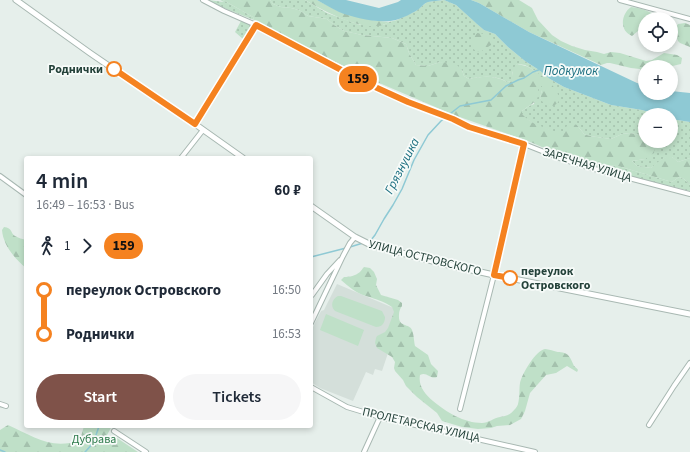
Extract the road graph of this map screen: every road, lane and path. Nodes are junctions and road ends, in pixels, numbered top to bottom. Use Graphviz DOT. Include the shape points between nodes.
graph roads {
  1 [pos="16,0"];
  2 [pos="203,0"];
  3 [pos="620,0"];
  4 [pos="690,19"];
  5 [pos="256,25"];
  6 [pos="195,124"];
  7 [pos="203,130"];
  8 [pos="524,144"];
  9 [pos="183,156"];
  10 [pos="240,156"];
  11 [pos="0,176"];
  12 [pos="24,194"];
  13 [pos="690,194"];
  14 [pos="313,207"];
  15 [pos="357,238"];
  16 [pos="343,256"];
  17 [pos="494,275"];
  18 [pos="313,294"];
  19 [pos="690,314"];
  20 [pos="313,319"];
  21 [pos="690,363"];
  22 [pos="313,388"];
  23 [pos="0,404"];
  24 [pos="6,406"];
  25 [pos="460,409"];
  26 [pos="380,417"];
  27 [pos="649,425"];
  28 [pos="114,431"];
  29 [pos="146,452"];
  30 [pos="364,452"];
  31 [pos="535,452"];
  1 -- 6 [label="street"];
  2 -- 5 [label="street, ЗАРЕЧНАЯ УЛИЦА"];
  3 -- 4 [label="street"];
  5 -- 6 [label="street"];
  5 -- 8 [label="street, ЗАРЕЧНАЯ УЛИЦА" via="364,82 469,127"];
  6 -- 7 [label="street"];
  7 -- 9 [label="street"];
  7 -- 10 [label="street"];
  8 -- 13 [label="street, ЗАРЕЧНАЯ УЛИЦА" via="587,167"];
  8 -- 17 [label="street"];
  11 -- 12 [label="street"];
  14 -- 15 [label="street, УЛИЦА ОСТРОВСКОГО"];
  15 -- 16 [label="street" via="350,243"];
  15 -- 17 [label="street, УЛИЦА ОСТРОВСКОГО" via="371,245"];
  16 -- 18 [label="street" via="326,274"];
  16 -- 20 [label="street"];
  17 -- 19 [label="street, УЛИЦА ОСТРОВСКОГО"];
  17 -- 25 [label="street"];
  21 -- 27 [label="street"];
  22 -- 26 [label="street, ПРОЛЕТАРСКАЯ УЛИЦА" via="348,406"];
  23 -- 24 [label="street"];
  26 -- 30 [label="street"];
  26 -- 31 [label="street, ПРОЛЕТАРСКАЯ УЛИЦА"];
  28 -- 29 [label="street"];
}
